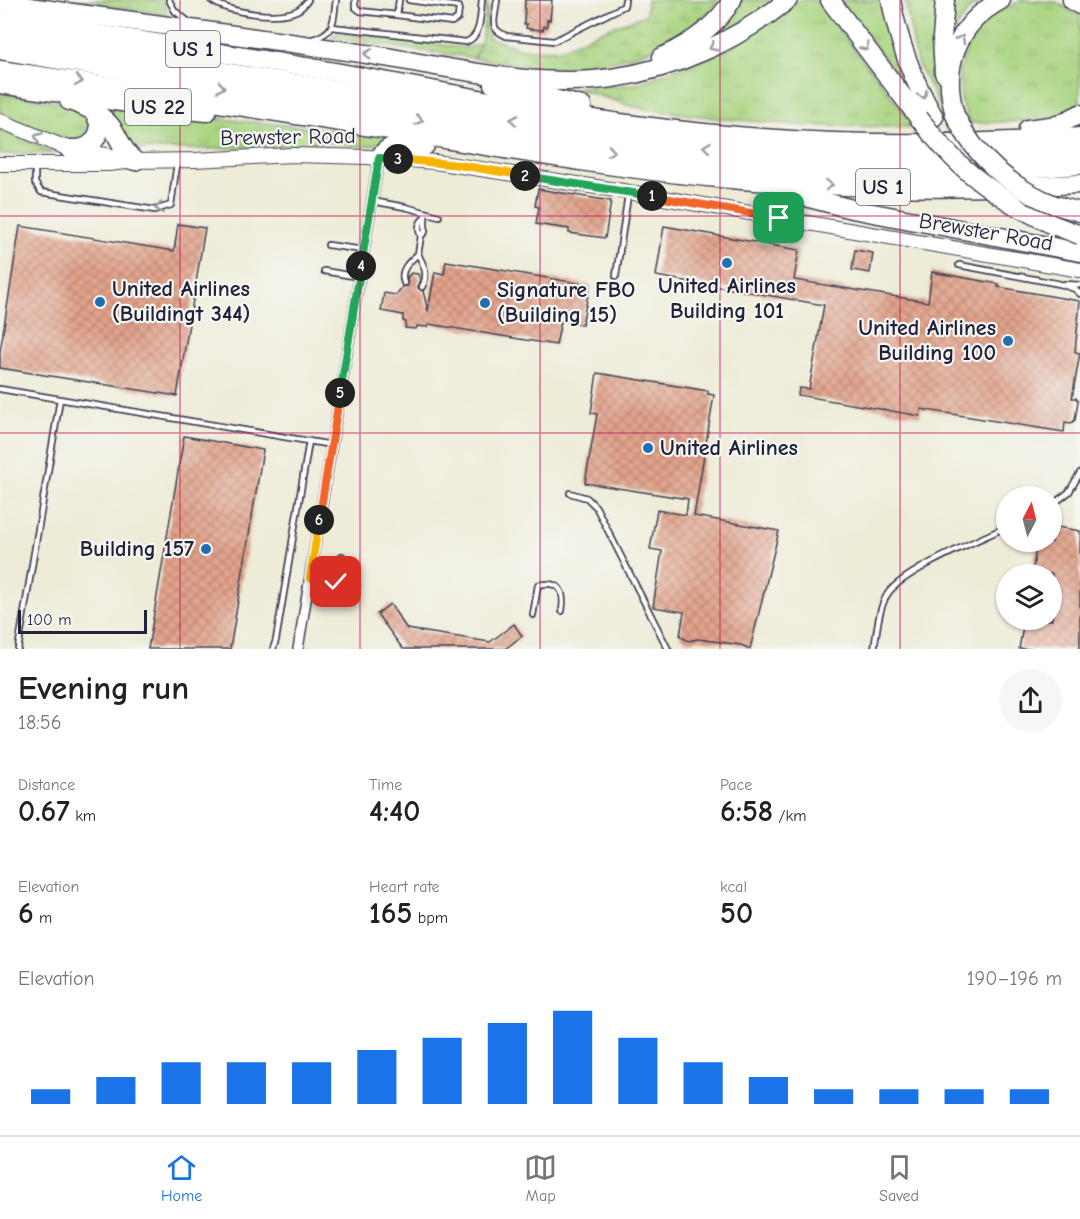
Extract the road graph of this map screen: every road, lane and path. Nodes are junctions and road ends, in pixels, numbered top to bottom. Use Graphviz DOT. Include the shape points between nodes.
graph roads {
  1 [pos="169,0"];
  2 [pos="211,0"];
  3 [pos="308,0"];
  4 [pos="336,0"];
  5 [pos="355,0"];
  6 [pos="399,0"];
  7 [pos="410,0"];
  8 [pos="460,0"];
  9 [pos="482,0"];
  10 [pos="497,0"];
  11 [pos="625,0"];
  12 [pos="732,0"];
  13 [pos="788,0"];
  14 [pos="830,0"];
  15 [pos="891,0"];
  16 [pos="899,0"];
  17 [pos="945,0"];
  18 [pos="1001,0"];
  19 [pos="1072,0"];
  20 [pos="0,1"];
  21 [pos="1080,5"];
  22 [pos="0,6"];
  23 [pos="459,7"];
  24 [pos="36,8"];
  25 [pos="398,15"];
  26 [pos="0,19"];
  27 [pos="332,27"];
  28 [pos="204,31"];
  29 [pos="0,33"];
  30 [pos="296,44"];
  31 [pos="0,50"];
  32 [pos="0,58"];
  33 [pos="909,61"];
  34 [pos="416,62"];
  35 [pos="0,70"];
  36 [pos="143,74"];
  37 [pos="385,81"];
  38 [pos="581,81"];
  39 [pos="0,84"];
  40 [pos="27,88"];
  41 [pos="95,113"];
  42 [pos="290,113"];
  43 [pos="1080,114"];
  44 [pos="955,115"];
  45 [pos="927,118"];
  46 [pos="0,121"];
  47 [pos="698,133"];
  48 [pos="1080,137"];
  49 [pos="886,144"];
  50 [pos="69,149"];
  51 [pos="1080,150"];
  52 [pos="537,154"];
  53 [pos="379,158"];
  54 [pos="177,160"];
  55 [pos="135,161"];
  56 [pos="35,163"];
  57 [pos="0,164"];
  58 [pos="1080,165"];
  59 [pos="933,173"];
  60 [pos="687,175"];
  61 [pos="1080,177"];
  62 [pos="1080,184"];
  63 [pos="629,192"];
  64 [pos="372,201"];
  65 [pos="1080,212"];
  66 [pos="425,215"];
  67 [pos="439,216"];
  68 [pos="958,230"];
  69 [pos="1080,234"];
  70 [pos="328,245"];
  71 [pos="363,250"];
  72 [pos="1080,252"];
  73 [pos="418,254"];
  74 [pos="958,265"];
  75 [pos="1080,270"];
  76 [pos="324,271"];
  77 [pos="616,276"];
  78 [pos="359,277"];
  79 [pos="404,284"];
  80 [pos="1060,284"];
  81 [pos="1080,285"];
  82 [pos="422,286"];
  83 [pos="1080,294"];
  84 [pos="0,390"];
  85 [pos="60,399"];
  86 [pos="309,441"];
  87 [pos="332,445"];
  88 [pos="1080,473"];
  89 [pos="570,493"];
  90 [pos="1062,499"];
  91 [pos="996,532"];
  92 [pos="342,556"];
  93 [pos="310,578"];
  94 [pos="336,582"];
  95 [pos="357,585"];
  96 [pos="562,611"];
  97 [pos="534,615"];
  98 [pos="18,649"];
  99 [pos="273,649"];
  100 [pos="298,649"];
  101 [pos="668,649"];
  102 [pos="874,649"];
  1 -- 28 [label="lane" via="179,15"];
  2 -- 3 [label="lane" via="230,9 278,15 303,7"];
  4 -- 27 [label="lane"];
  5 -- 25 [label="lane" via="355,8 360,11"];
  6 -- 25 [label="lane"];
  7 -- 23 [label="lane"];
  8 -- 23 [label="lane"];
  9 -- 27 [label="lane" via="477,33 466,42"];
  10 -- 11 [label="lane" via="494,21 499,32 554,41 624,6"];
  12 -- 38 [label="highway" via="712,26 681,48 632,68"];
  13 -- 38 [label="highway, one-way" via="739,34 691,57 639,73"];
  14 -- 45 [label="highway, one-way"];
  15 -- 33 [label="highway"];
  16 -- 33 [label="highway"];
  17 -- 44 [label="highway" via="943,69"];
  44 -- 18 [label="highway, one-way" via="949,76 956,49 974,21"];
  19 -- 21 [label="highway"];
  20 -- 24 [label="highway"];
  22 -- 24 [label="highway"];
  23 -- 25 [label="lane" via="458,18 453,22"];
  24 -- 28 [label="highway"];
  26 -- 37 [label="highway, US 1"];
  27 -- 30 [label="lane" via="325,34"];
  28 -- 30 [label="highway"];
  29 -- 37 [label="highway" via="341,81"];
  51 -- 29 [label="highway, one-way" via="882,157 690,145 566,128"];
  34 -- 30 [label="highway, one-way"];
  31 -- 36 [label="highway"];
  32 -- 36 [label="highway"];
  33 -- 45 [label="highway, one-way"];
  34 -- 38 [label="highway" via="536,80"];
  34 -- 47 [label="highway" via="439,72"];
  35 -- 42 [label="highway, US 1, one-way"];
  36 -- 59 [label="highway, one-way" via="640,156 800,170"];
  37 -- 47 [label="highway, US 1" via="572,116"];
  39 -- 40 [label="highway, US 22"];
  40 -- 41 [label="highway"];
  40 -- 42 [label="highway, US 22" via="183,110 249,116"];
  41 -- 50 [label="highway" via="100,126 94,142 82,149"];
  41 -- 55 [label="highway" via="108,123"];
  42 -- 52 [label="highway, US 1"];
  43 -- 49 [label="highway" via="1050,126 910,136"];
  44 -- 65 [label="highway, bridge" via="969,140 990,164 1021,188"];
  45 -- 69 [label="highway, bridge" via="958,165 984,186 1051,224"];
  50 -- 46 [label="street, Brewster Road, one-way"];
  47 -- 49 [label="highway, US 1"];
  48 -- 49 [label="highway, US 1"];
  50 -- 55 [label="street, Brewster Road"];
  52 -- 53 [label="highway" via="507,156 405,144 390,147"];
  52 -- 60 [label="highway, US 1"];
  53 -- 54 [label="street, Brewster Road" via="287,155"];
  53 -- 63 [label="street, Brewster Road" via="459,165"];
  53 -- 64 [label="street"];
  54 -- 55 [label="street, Brewster Road"];
  54 -- 56 [label="lane, one-way" via="171,206 156,210 41,192 35,183"];
  55 -- 56 [label="street, Brewster Road"];
  56 -- 57 [label="street, Brewster Road"];
  58 -- 59 [label="highway"];
  59 -- 61 [label="highway" via="962,178"];
  60 -- 62 [label="highway, US 1, one-way" via="850,186"];
  60 -- 68 [label="highway" via="784,191"];
  63 -- 75 [label="street, Brewster Road"];
  63 -- 77 [label="lane"];
  64 -- 66 [label="lane"];
  64 -- 71 [label="street"];
  66 -- 67 [label="lane"];
  66 -- 73 [label="lane" via="420,222"];
  68 -- 69 [label="highway" via="1012,235"];
  68 -- 72 [label="highway"];
  70 -- 71 [label="lane"];
  71 -- 78 [label="street"];
  73 -- 79 [label="lane" via="404,269"];
  73 -- 82 [label="lane" via="426,272"];
  74 -- 80 [label="lane"];
  76 -- 78 [label="lane"];
  78 -- 87 [label="street"];
  80 -- 81 [label="lane"];
  80 -- 83 [label="lane"];
  84 -- 85 [label="lane"];
  85 -- 86 [label="lane"];
  85 -- 98 [label="lane"];
  86 -- 87 [label="lane"];
  86 -- 99 [label="lane"];
  87 -- 93 [label="street"];
  88 -- 90 [label="lane"];
  89 -- 101 [label="lane" via="586,498 596,507"];
  91 -- 102 [label="lane" via="896,583 882,605"];
  92 -- 94 [label="lane"];
  93 -- 94 [label="lane"];
  93 -- 100 [label="street"];
  94 -- 95 [label="lane"];
  96 -- 97 [label="lane" via="562,591 542,584 538,585"];
}
